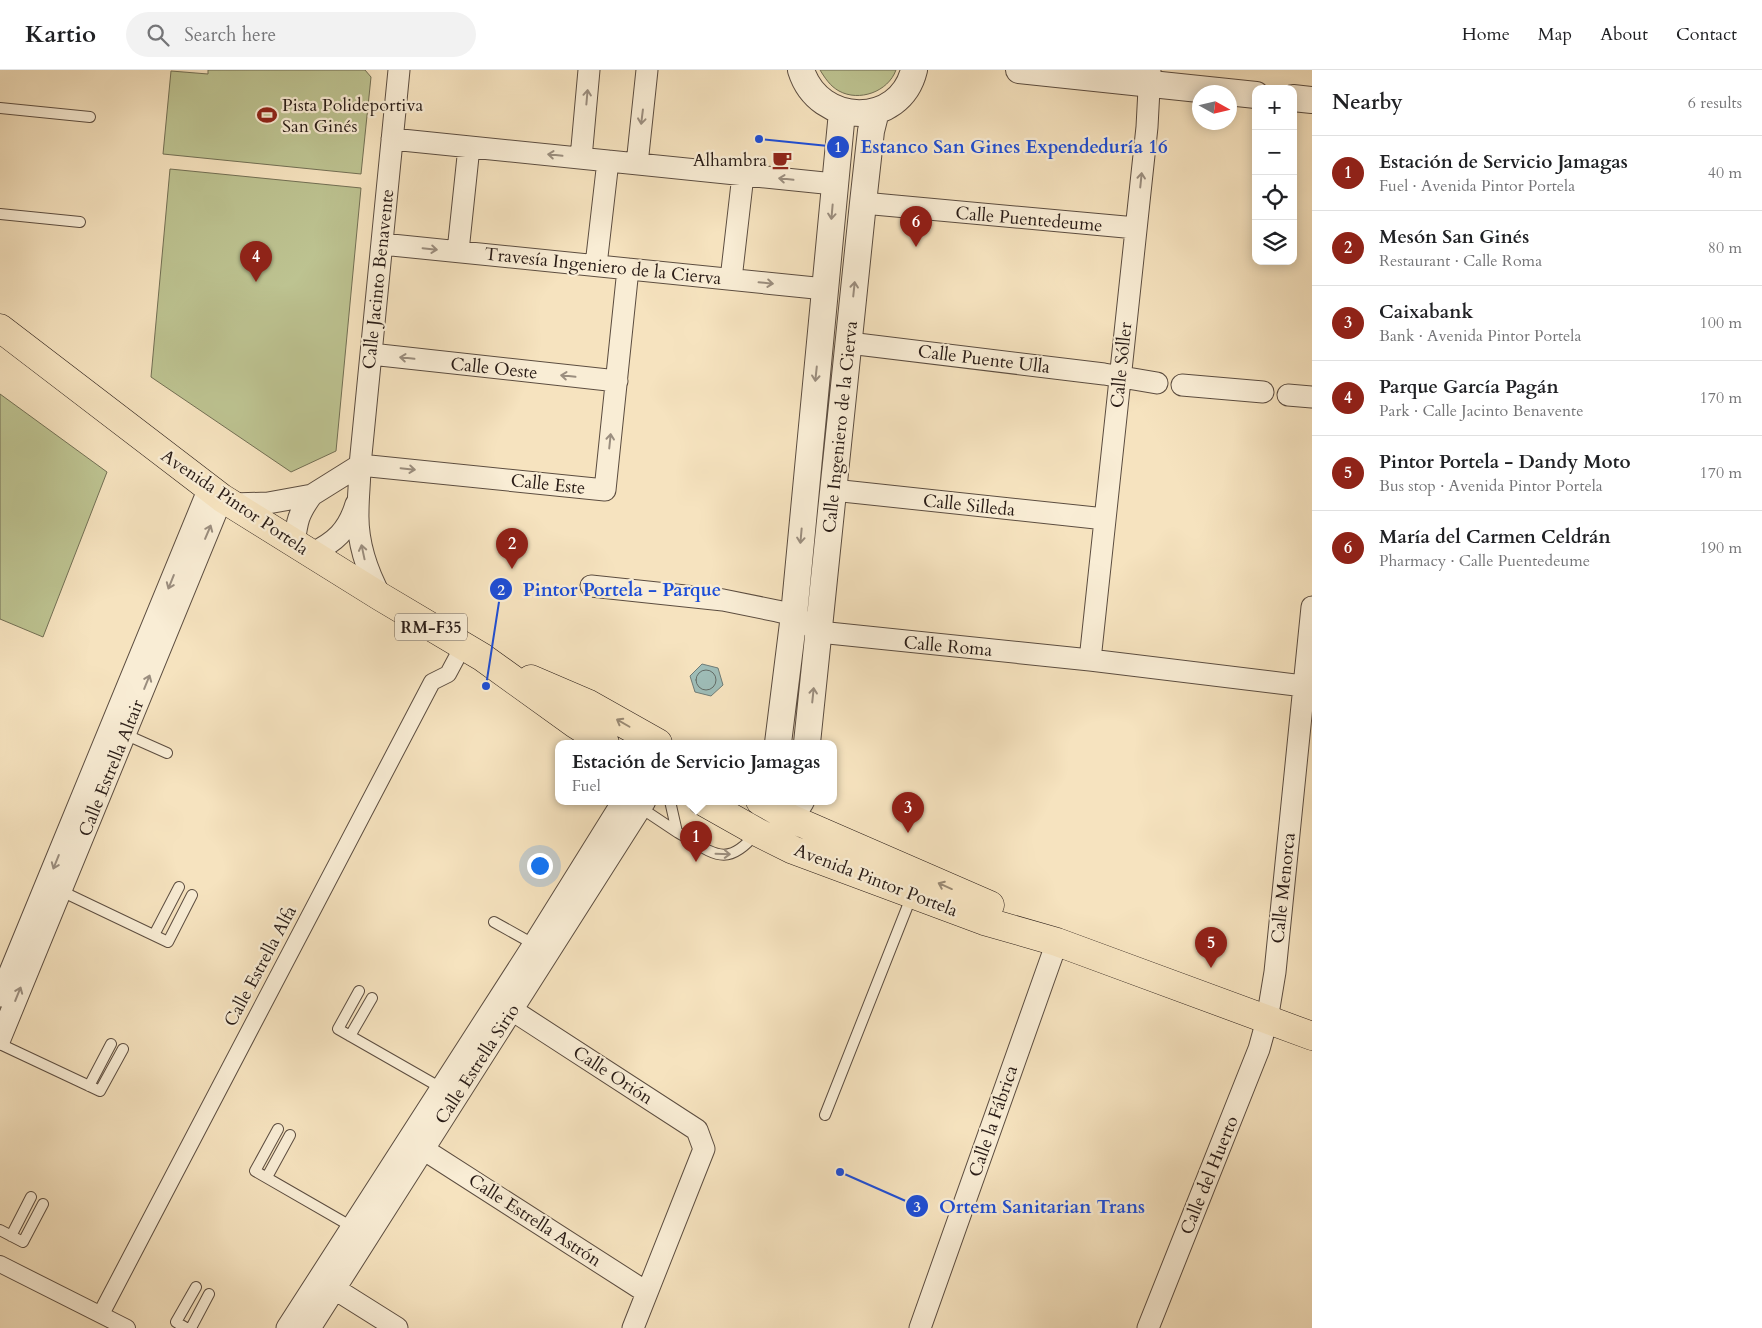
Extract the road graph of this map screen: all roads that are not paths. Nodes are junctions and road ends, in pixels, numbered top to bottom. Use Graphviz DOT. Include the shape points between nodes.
graph roads {
  1 [pos="399,70"];
  2 [pos="589,70"];
  3 [pos="647,70"];
  4 [pos="801,70"];
  5 [pos="914,70"];
  6 [pos="1019,70"];
  7 [pos="1150,77"];
  8 [pos="1252,93"];
  9 [pos="1297,98"];
  10 [pos="1312,100"];
  11 [pos="0,108"];
  12 [pos="876,111"];
  13 [pos="842,112"];
  14 [pos="90,117"];
  15 [pos="392,139"];
  16 [pos="469,147"];
  17 [pos="580,158"];
  18 [pos="608,161"];
  19 [pos="637,164"];
  20 [pos="743,175"];
  21 [pos="834,184"];
  22 [pos="863,203"];
  23 [pos="0,214"];
  24 [pos="80,222"];
  25 [pos="1136,228"];
  26 [pos="382,244"];
  27 [pos="458,252"];
  28 [pos="596,265"];
  29 [pos="628,269"];
  30 [pos="731,279"];
  31 [pos="824,289"];
  32 [pos="0,328"];
  33 [pos="849,343"];
  34 [pos="371,354"];
  35 [pos="1120,377"];
  36 [pos="617,381"];
  37 [pos="1157,383"];
  38 [pos="1182,385"];
  39 [pos="1263,392"];
  40 [pos="1288,395"];
  41 [pos="1312,398"];
  42 [pos="360,465"];
  43 [pos="360,488"];
  44 [pos="833,490"];
  45 [pos="312,495"];
  46 [pos="221,497"];
  47 [pos="1105,518"];
  48 [pos="303,549"];
  49 [pos="591,586"];
  50 [pos="381,597"];
  51 [pos="1312,607"];
  52 [pos="794,615"];
  53 [pos="819,632"];
  54 [pos="473,652"];
  55 [pos="1090,660"];
  56 [pos="1308,686"];
  57 [pos="782,711"];
  58 [pos="118,731"];
  59 [pos="600,740"];
  60 [pos="653,740"];
  61 [pos="763,740"];
  62 [pos="778,740"];
  63 [pos="808,740"];
  64 [pos="167,753"];
  65 [pos="635,805"];
  66 [pos="639,805"];
  67 [pos="671,805"];
  68 [pos="709,805"];
  69 [pos="737,805"];
  70 [pos="781,809"];
  71 [pos="677,832"];
  72 [pos="757,832"];
  73 [pos="178,887"];
  74 [pos="53,888"];
  75 [pos="906,893"];
  76 [pos="192,895"];
  77 [pos="494,922"];
  78 [pos="154,935"];
  79 [pos="1057,942"];
  80 [pos="541,948"];
  81 [pos="13,967"];
  82 [pos="359,991"];
  83 [pos="0,996"];
  84 [pos="372,998"];
  85 [pos="512,1010"];
  86 [pos="1267,1020"];
  87 [pos="350,1036"];
  88 [pos="1312,1036"];
  89 [pos="0,1039"];
  90 [pos="0,1044"];
  91 [pos="111,1044"];
  92 [pos="123,1049"];
  93 [pos="89,1086"];
  94 [pos="449,1092"];
  95 [pos="825,1115"];
  96 [pos="278,1128"];
  97 [pos="290,1135"];
  98 [pos="423,1148"];
  99 [pos="267,1177"];
  100 [pos="31,1197"];
  101 [pos="43,1204"];
  102 [pos="0,1230"];
  103 [pos="360,1232"];
  104 [pos="11,1236"];
  105 [pos="0,1264"];
  106 [pos="196,1287"];
  107 [pos="335,1289"];
  108 [pos="646,1292"];
  109 [pos="209,1294"];
  110 [pos="101,1314"];
  111 [pos="127,1328"];
  112 [pos="186,1328"];
  113 [pos="191,1328"];
  114 [pos="287,1328"];
  115 [pos="310,1328"];
  116 [pos="397,1328"];
  117 [pos="633,1328"];
  118 [pos="920,1328"];
  119 [pos="1148,1328"];
  1 -- 15 [label="street, Calle Jacinto Benavente"];
  17 -- 2 [label="street, one-way"];
  3 -- 19 [label="street, one-way"];
  4 -- 13 [label="street" via="812,93"];
  5 -- 12 [label="street" via="906,88 896,99"];
  6 -- 7 [label="street"];
  7 -- 8 [label="street"];
  25 -- 7 [label="street, Calle Sóller, one-way"];
  9 -- 10 [label="street"];
  11 -- 14 [label="lane"];
  12 -- 13 [label="street"];
  12 -- 22 [label="street, Calle Ingeniero de la Cierva"];
  13 -- 21 [label="street"];
  15 -- 16 [label="street"];
  15 -- 26 [label="street, Calle Jacinto Benavente"];
  17 -- 16 [label="street, one-way"];
  16 -- 27 [label="street"];
  17 -- 18 [label="street"];
  18 -- 19 [label="street"];
  18 -- 28 [label="street"];
  19 -- 20 [label="street"];
  21 -- 20 [label="street, one-way"];
  20 -- 30 [label="street"];
  21 -- 31 [label="street, one-way"];
  22 -- 25 [label="street, Calle Puentedeume"];
  33 -- 22 [label="street, Calle Ingeniero de la Cierva, one-way"];
  23 -- 24 [label="lane"];
  25 -- 35 [label="street, Calle Sóller"];
  26 -- 27 [label="street, Travesía Ingeniero de la Cierva, one-way"];
  26 -- 34 [label="street, Calle Jacinto Benavente"];
  27 -- 28 [label="street, Travesía Ingeniero de la Cierva"];
  28 -- 29 [label="street, Travesía Ingeniero de la Cierva"];
  29 -- 30 [label="street, Travesía Ingeniero de la Cierva"];
  29 -- 36 [label="street, Calle Este"];
  30 -- 31 [label="street, Travesía Ingeniero de la Cierva, one-way"];
  31 -- 52 [label="street, one-way"];
  32 -- 46 [label="main road, Avenida Pintor Portela"];
  33 -- 35 [label="street, Calle Puente Ulla"];
  33 -- 44 [label="street, Calle Ingeniero de la Cierva"];
  36 -- 34 [label="street, Calle Oeste, one-way"];
  34 -- 42 [label="street, Calle Jacinto Benavente"];
  35 -- 37 [label="street, Calle Puente Ulla"];
  35 -- 47 [label="street, Calle Sóller"];
  42 -- 36 [label="street, Calle Este, one-way" via="605,490"];
  38 -- 39 [label="street"];
  40 -- 41 [label="street"];
  42 -- 43 [label="street, Calle Jacinto Benavente"];
  42 -- 45 [label="street"];
  43 -- 48 [label="street, Calle Jacinto Benavente" via="349,522 340,536 329,546"];
  50 -- 43 [label="street, Calle Jacinto Benavente, one-way" via="371,578 359,533"];
  44 -- 47 [label="street, Calle Silleda"];
  44 -- 53 [label="street, Calle Ingeniero de la Cierva"];
  45 -- 46 [label="street" via="268,503"];
  45 -- 48 [label="street" via="297,520"];
  46 -- 48 [label="main road, Avenida Pintor Portela"];
  46 -- 58 [label="street, Calle Estrella Altair"];
  47 -- 55 [label="street, Calle Sóller"];
  48 -- 50 [label="main road, Avenida Pintor Portela"];
  49 -- 52 [label="street, Calle Roma" via="723,600"];
  50 -- 54 [label="main road, Avenida Pintor Portela / RM-F35"];
  51 -- 56 [label="street, Calle Menorca"];
  52 -- 53 [label="street, Calle Roma"];
  52 -- 57 [label="street"];
  53 -- 55 [label="street, Calle Roma"];
  63 -- 53 [label="street, Calle Ingeniero de la Cierva, one-way"];
  54 -- 59 [label="main road, Avenida Pintor Portela"];
  60 -- 54 [label="main road, Avenida Pintor Portela, one-way" via="587,704"];
  54 -- 110 [label="street, Calle Estrella Alfa" via="448,674 432,682"];
  55 -- 56 [label="street, Calle Roma"];
  56 -- 86 [label="street, Calle Menorca"];
  57 -- 61 [label="street"];
  57 -- 62 [label="street"];
  58 -- 64 [label="lane"];
  58 -- 74 [label="street, Calle Estrella Altair"];
  65 -- 80 [label="street, Calle Estrella Sirio"];
  66 -- 71 [label="lane"];
  67 -- 71 [label="lane"];
  68 -- 72 [label="main road, Avenida Pintor Portela"];
  69 -- 70 [label="main road" via="770,820"];
  70 -- 75 [label="main road" via="789,830"];
  79 -- 70 [label="main road, Avenida Pintor Portela, one-way" via="990,905"];
  71 -- 72 [label="lane, one-way" via="714,854 730,855 740,850"];
  72 -- 75 [label="main road, Avenida Pintor Portela" via="793,850"];
  73 -- 78 [label="lane"];
  74 -- 78 [label="lane"];
  74 -- 81 [label="street, Calle Estrella Altair"];
  75 -- 79 [label="main road, Avenida Pintor Portela" via="984,921"];
  75 -- 95 [label="lane"];
  76 -- 78 [label="lane" via="168,942"];
  77 -- 80 [label="lane"];
  79 -- 86 [label="main road, Avenida Pintor Portela"];
  79 -- 118 [label="street, Calle la Fábrica"];
  80 -- 85 [label="street, Calle Estrella Sirio"];
  80 -- 94 [label="street, Calle Estrella Sirio"];
  81 -- 83 [label="street, Calle Estrella Altair"];
  89 -- 81 [label="street, Calle Estrella Altair, one-way"];
  82 -- 87 [label="lane" via="338,1029"];
  84 -- 87 [label="lane"];
  85 -- 94 [label="street, Calle Estrella Sirio"];
  85 -- 108 [label="street, Calle Orión" via="697,1130 704,1150"];
  86 -- 88 [label="main road, Avenida Pintor Portela"];
  86 -- 119 [label="street, Calle del Huerto" via="1259,1049"];
  87 -- 94 [label="lane"];
  90 -- 93 [label="lane"];
  91 -- 93 [label="lane"];
  92 -- 93 [label="lane" via="100,1091"];
  94 -- 98 [label="street, Calle Estrella Sirio"];
  94 -- 103 [label="street, Calle Estrella Sirio"];
  96 -- 99 [label="lane" via="256,1171"];
  97 -- 99 [label="lane"];
  98 -- 103 [label="street, Calle Estrella Sirio"];
  98 -- 108 [label="street, Calle Estrella Astrón"];
  99 -- 103 [label="lane"];
  100 -- 104 [label="lane"];
  101 -- 104 [label="lane" via="23,1242"];
  102 -- 104 [label="lane"];
  103 -- 107 [label="street, Calle Estrella Sirio"];
  103 -- 114 [label="street, Calle Estrella Sirio"];
  105 -- 110 [label="street"];
  106 -- 112 [label="lane" via="176,1322"];
  107 -- 115 [label="street, Calle Estrella Sirio"];
  107 -- 116 [label="street"];
  108 -- 117 [label="street"];
  109 -- 113 [label="lane"];
  110 -- 111 [label="street"];
}
